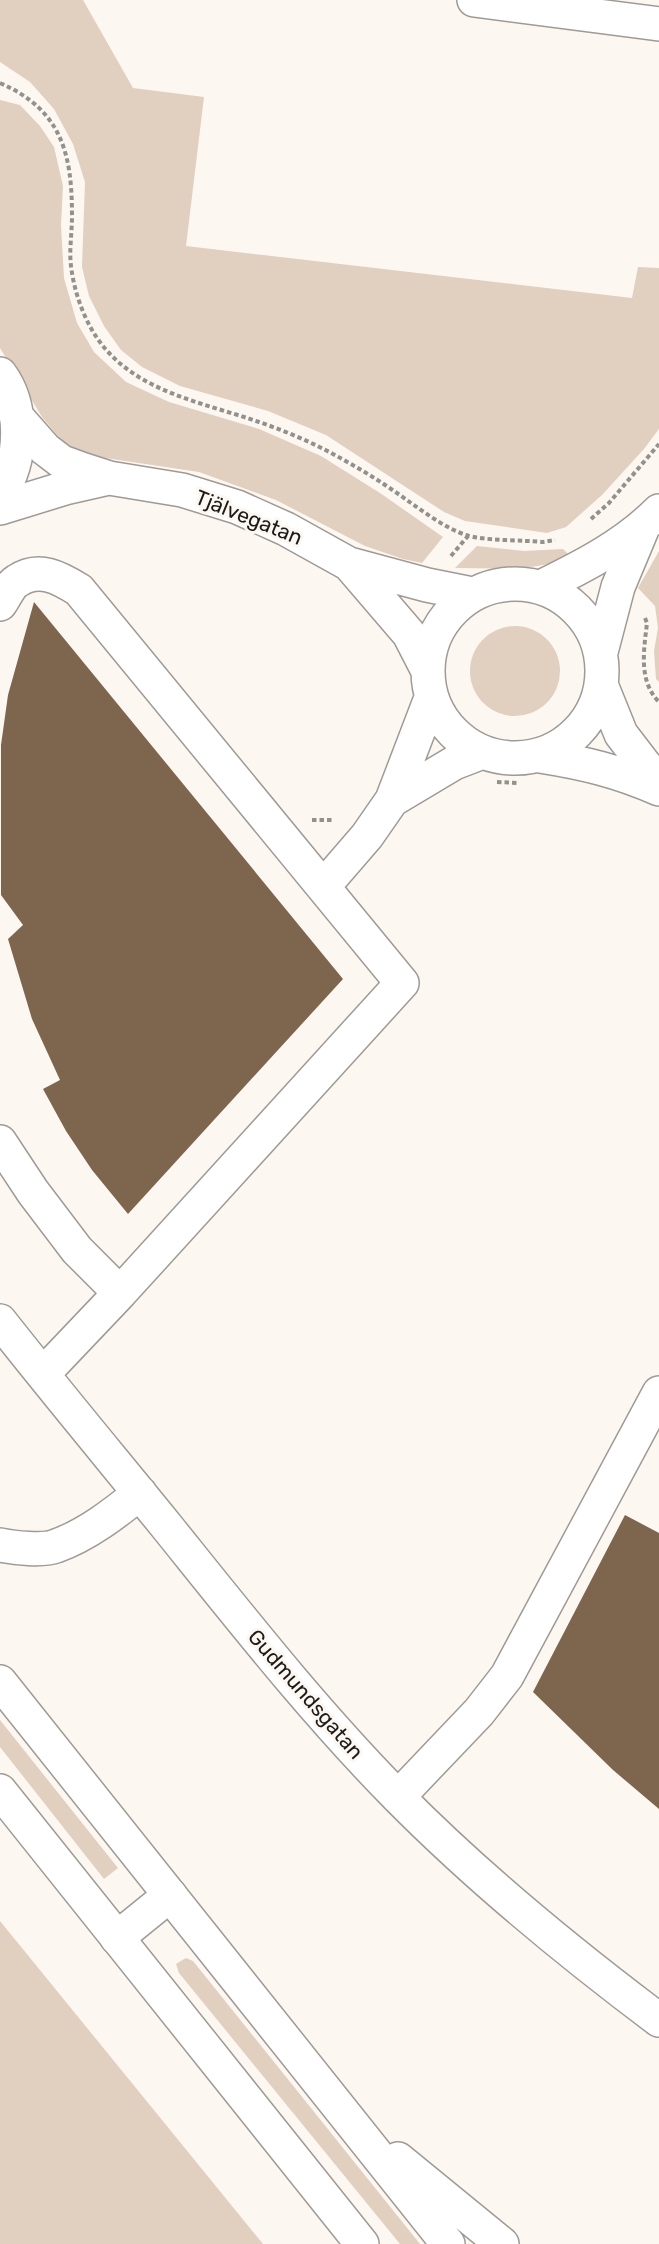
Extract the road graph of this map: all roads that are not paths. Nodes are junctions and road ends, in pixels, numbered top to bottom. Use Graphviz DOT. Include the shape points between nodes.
graph roads {
  1 [pos="474,0"];
  2 [pos="659,24"];
  3 [pos="0,374"];
  4 [pos="16,416"];
  5 [pos="109,478"];
  6 [pos="0,494"];
  7 [pos="0,508"];
  8 [pos="651,519"];
  9 [pos="350,564"];
  10 [pos="542,587"];
  11 [pos="472,594"];
  12 [pos="0,604"];
  13 [pos="601,652"];
  14 [pos="429,683"];
  15 [pos="602,687"];
  16 [pos="480,753"];
  17 [pos="540,756"];
  18 [pos="659,780"];
  19 [pos="659,789"];
  20 [pos="392,800"];
  21 [pos="323,887"];
  22 [pos="0,1142"];
  23 [pos="120,1293"];
  24 [pos="0,1321"];
  25 [pos="43,1374"];
  26 [pos="659,1393"];
  27 [pos="140,1493"];
  28 [pos="0,1545"];
  29 [pos="0,1682"];
  30 [pos="0,1791"];
  31 [pos="398,1797"];
  32 [pos="171,1895"];
  33 [pos="117,1938"];
  34 [pos="659,2020"];
  35 [pos="348,2118"];
  36 [pos="362,2244"];
  37 [pos="448,2244"];
  38 [pos="502,2244"];
  1 -- 2 [label="main road"];
  3 -- 4 [label="main road"];
  4 -- 5 [label="main road, Tjälvegatan" via="62,462"];
  4 -- 6 [label="main road" via="18,442 13,467"];
  5 -- 7 [label="main road, Tjälvegatan"];
  5 -- 9 [label="main road, Tjälvegatan" via="182,490 237,507"];
  8 -- 10 [label="main road" via="612,550"];
  8 -- 13 [label="main road" via="618,587"];
  9 -- 11 [label="main road, Tjälvegatan"];
  9 -- 14 [label="main road, Tjälvegatan" via="409,634"];
  10 -- 11 [label="main road" via="494,585"];
  10 -- 13 [label="main road" via="569,601 589,624"];
  11 -- 14 [label="main road" via="448,613 433,639"];
  12 -- 21 [label="main road" via="16,581 38,573 57,577 79,590"];
  13 -- 15 [label="main road"];
  14 -- 16 [label="main road" via="442,720 459,740"];
  14 -- 20 [label="main road"];
  15 -- 17 [label="main road" via="591,717 569,741"];
  15 -- 18 [label="main road" via="621,734"];
  16 -- 17 [label="main road" via="510,759"];
  16 -- 20 [label="main road" via="454,763"];
  17 -- 19 [label="main road" via="595,765"];
  20 -- 21 [label="main road"];
  21 -- 23 [label="main road" via="402,983"];
  22 -- 23 [label="main road" via="77,1250"];
  23 -- 25 [label="main road"];
  24 -- 25 [label="main road, Gudmundsgatan"];
  25 -- 27 [label="main road, Gudmundsgatan"];
  26 -- 31 [label="main road" via="507,1676 479,1712"];
  27 -- 28 [label="main road" via="110,1518 55,1547"];
  27 -- 31 [label="main road, Gudmundsgatan" via="272,1657"];
  29 -- 32 [label="main road"];
  30 -- 33 [label="main road"];
  31 -- 34 [label="main road, Gudmundsgatan" via="521,1913"];
  32 -- 33 [label="main road"];
  32 -- 35 [label="main road"];
  33 -- 36 [label="main road"];
  35 -- 37 [label="main road"];
  35 -- 38 [label="main road"];
}
